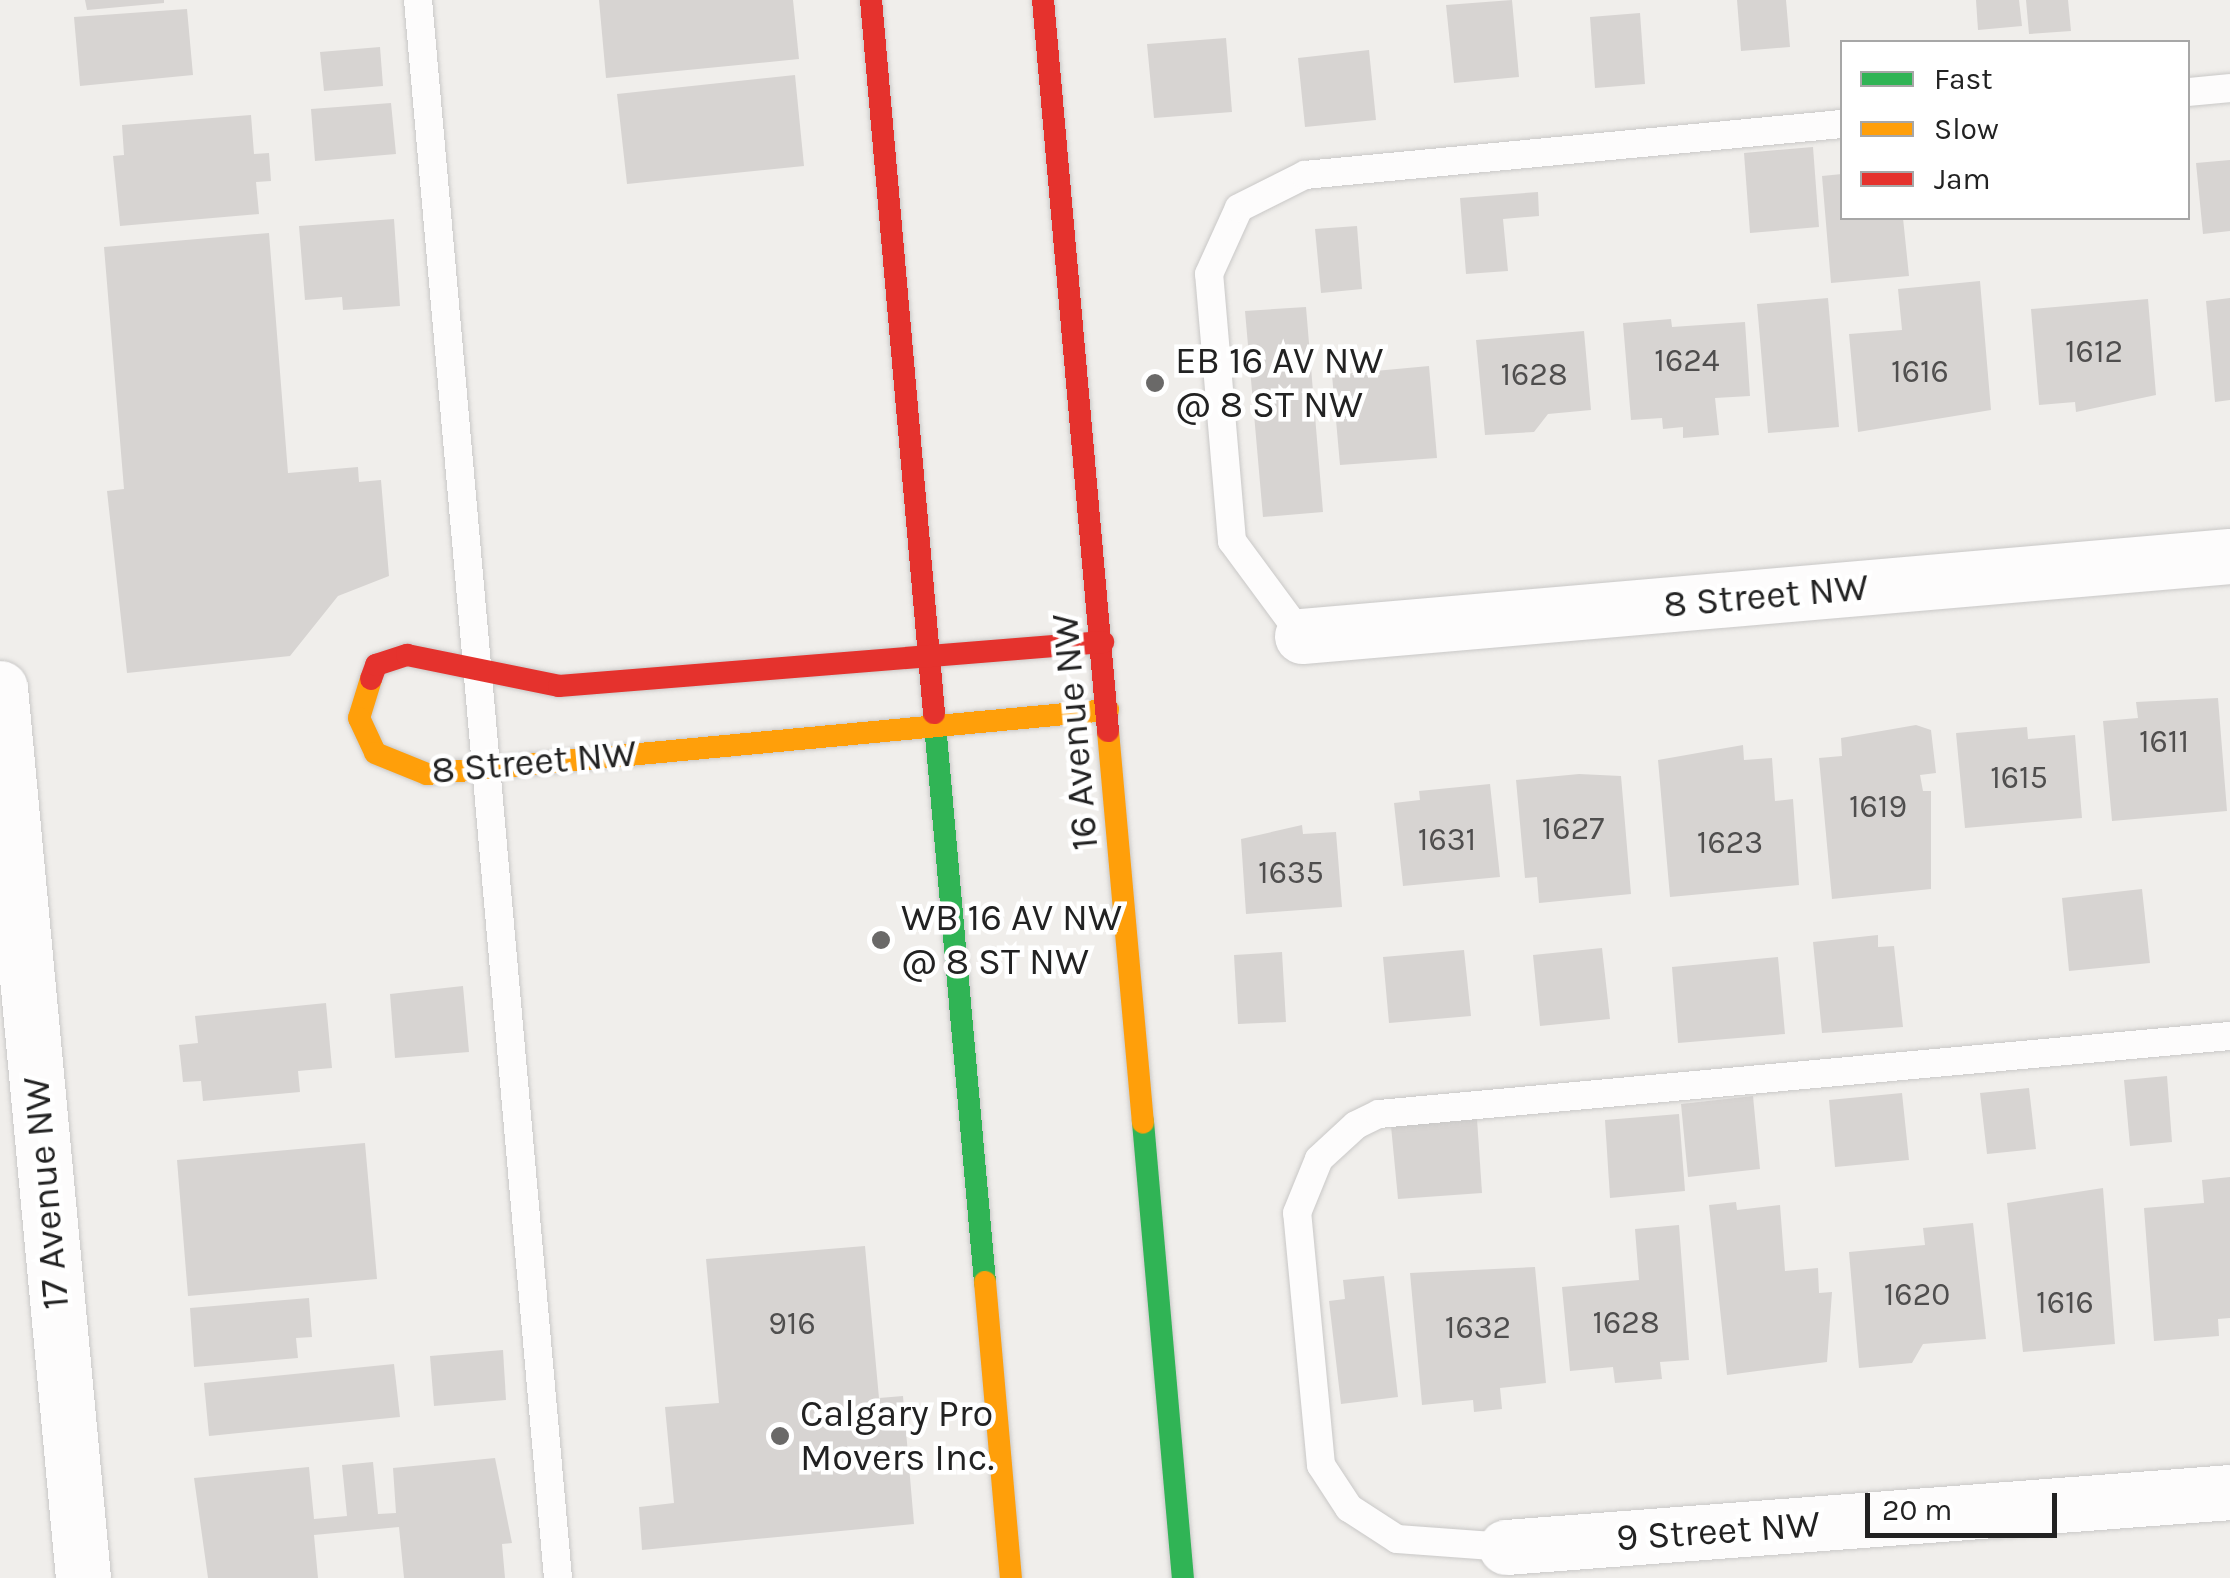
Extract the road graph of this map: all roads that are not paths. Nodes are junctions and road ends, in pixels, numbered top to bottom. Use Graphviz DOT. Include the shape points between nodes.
graph roads {
  1 [pos="418,0"];
  2 [pos="871,0"];
  3 [pos="1043,0"];
  4 [pos="2230,88"];
  5 [pos="2190,92"];
  6 [pos="1840,124"];
  7 [pos="2230,556"];
  8 [pos="1302,636"];
  9 [pos="1103,642"];
  10 [pos="930,658"];
  11 [pos="480,668"];
  12 [pos="0,688"];
  13 [pos="1108,710"];
  14 [pos="936,726"];
  15 [pos="486,768"];
  16 [pos="3,775"];
  17 [pos="2230,1036"];
  18 [pos="2230,1492"];
  19 [pos="1506,1547"];
  20 [pos="82,1578"];
  21 [pos="558,1578"];
  22 [pos="1011,1578"];
  23 [pos="1183,1578"];
  1 -- 11 [label="lane"];
  2 -- 10 [label="main road"];
  3 -- 9 [label="main road, 16 Avenue NW"];
  4 -- 5 [label="lane"];
  6 -- 8 [label="lane" via="1305,175 1239,208 1210,274 1232,541"];
  7 -- 8 [label="street, 8 Street NW"];
  9 -- 10 [label="main road, 8 Street NW"];
  9 -- 13 [label="main road, 16 Avenue NW"];
  10 -- 11 [label="main road, 8 Street NW" via="559,686"];
  10 -- 14 [label="main road"];
  11 -- 15 [label="lane"];
  11 -- 15 [label="main road, 8 Street NW" via="392,657 364,681 359,718 375,753 408,772"];
  12 -- 16 [label="street, 17 Avenue NW"];
  13 -- 14 [label="main road, 8 Street NW"];
  13 -- 23 [label="main road, 16 Avenue NW"];
  14 -- 15 [label="main road, 8 Street NW"];
  14 -- 22 [label="main road"];
  15 -- 21 [label="lane"];
  16 -- 20 [label="street, 17 Avenue NW"];
  17 -- 19 [label="lane" via="1378,1114 1356,1125 1319,1160 1297,1213 1321,1465 1348,1508 1398,1539"];
  18 -- 19 [label="street, 9 Street NW"];
}
